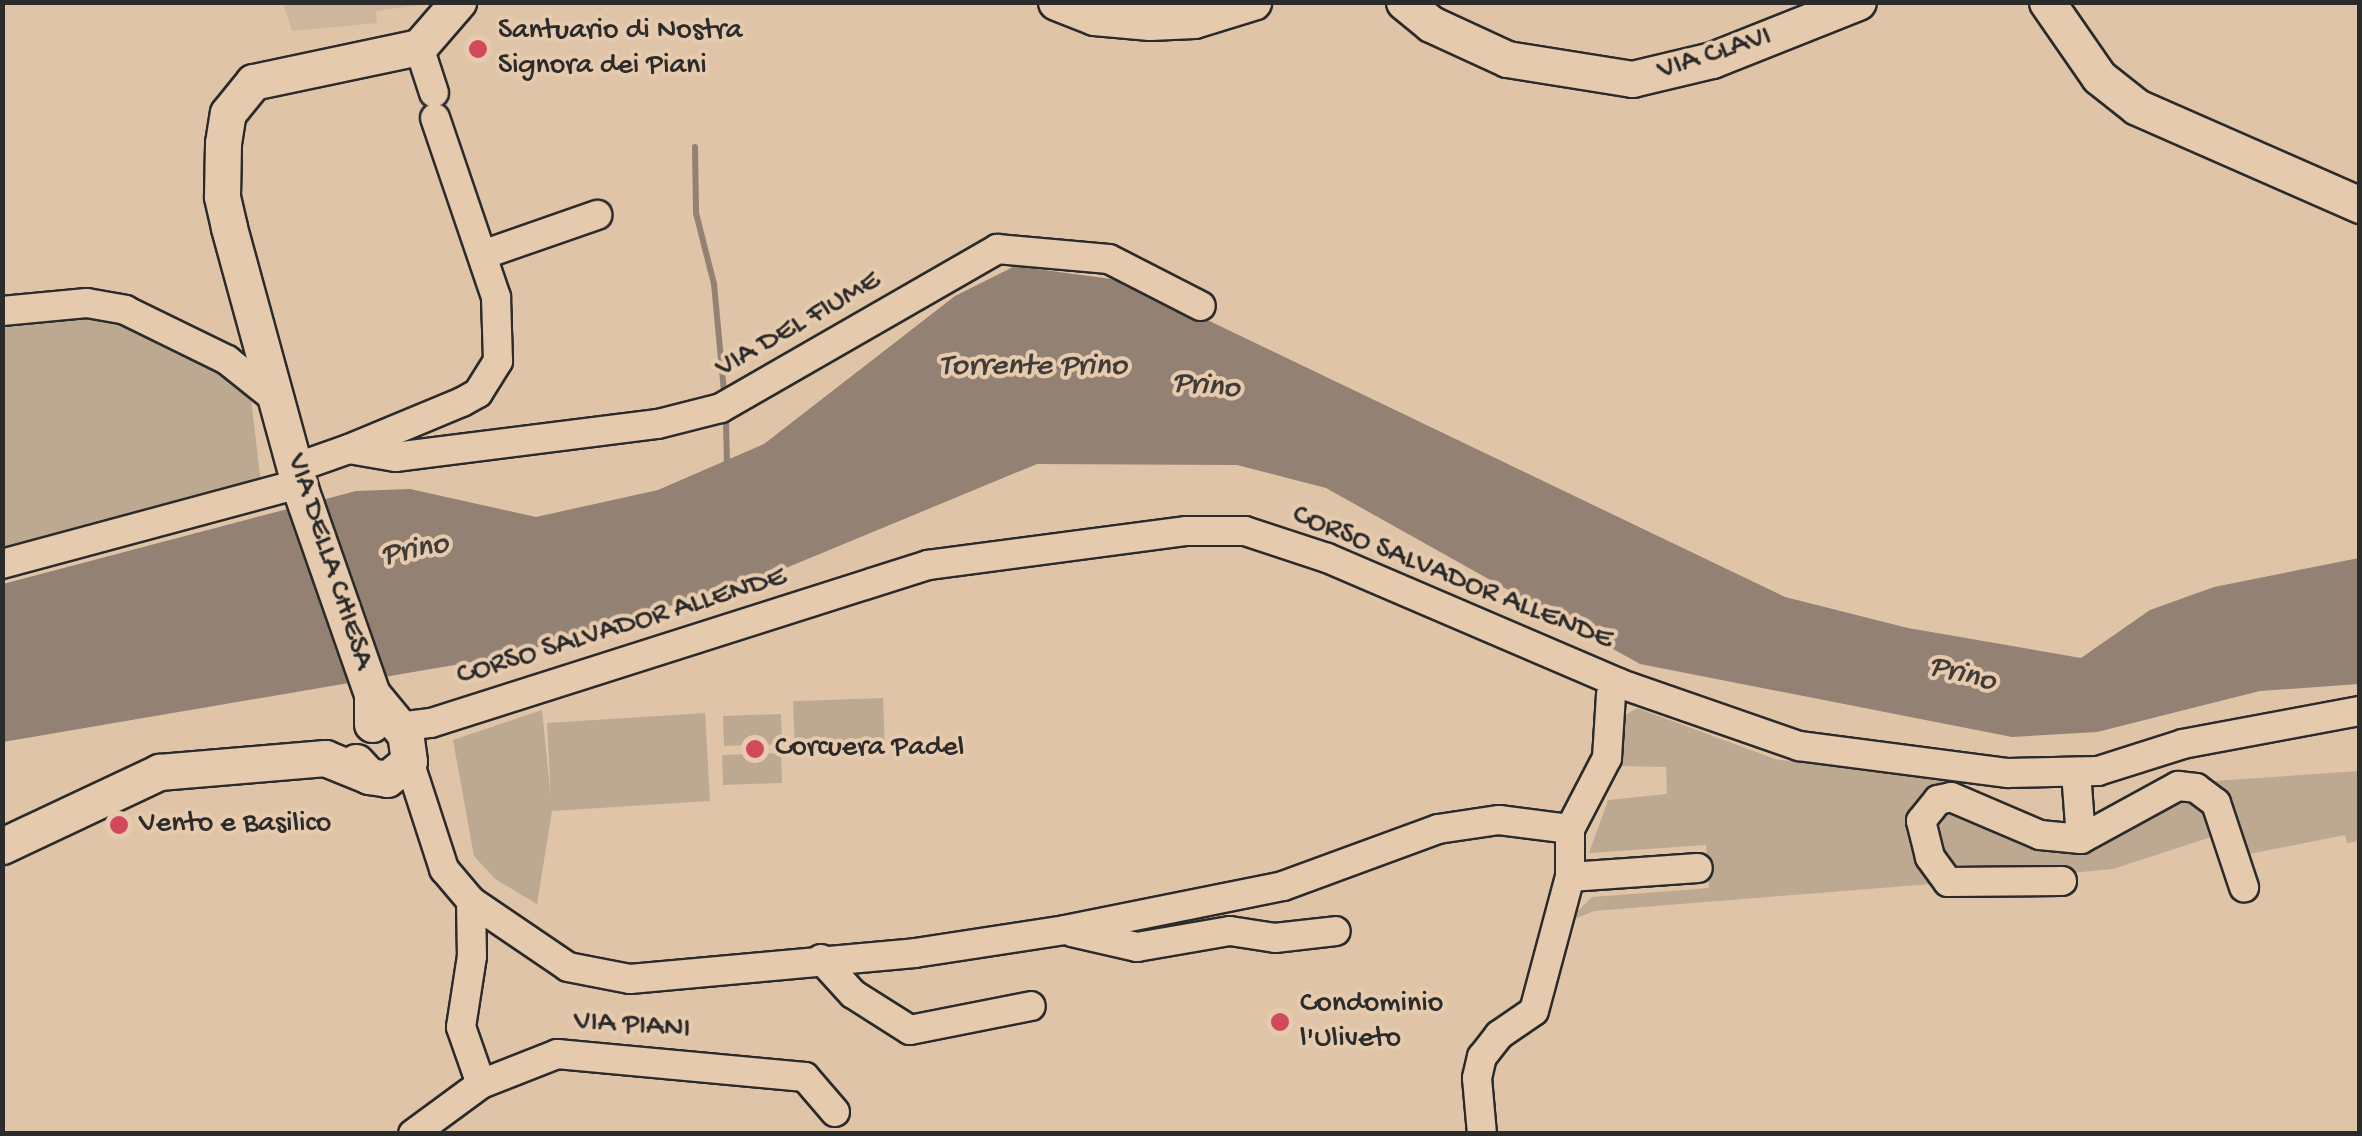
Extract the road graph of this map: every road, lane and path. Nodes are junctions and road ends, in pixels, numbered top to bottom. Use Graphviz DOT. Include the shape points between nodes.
graph roads {
  1 [pos="458,2"];
  2 [pos="1056,2"];
  3 [pos="1254,2"];
  4 [pos="1404,2"];
  5 [pos="1858,2"];
  6 [pos="2047,2"];
  7 [pos="419,47"];
  8 [pos="2360,205"];
  9 [pos="597,215"];
  10 [pos="485,254"];
  11 [pos="1201,306"];
  12 [pos="2,312"];
  13 [pos="277,400"];
  14 [pos="348,449"];
  15 [pos="298,481"];
  16 [pos="2,564"];
  17 [pos="1618,683"];
  18 [pos="2360,711"];
  19 [pos="393,729"];
  20 [pos="324,758"];
  21 [pos="2076,772"];
  22 [pos="373,777"];
  23 [pos="422,816"];
  24 [pos="1570,829"];
  25 [pos="2080,839"];
  26 [pos="2,846"];
  27 [pos="1698,868"];
  28 [pos="1570,877"];
  29 [pos="2062,881"];
  30 [pos="2244,888"];
  31 [pos="471,901"];
  32 [pos="1065,930"];
  33 [pos="1336,931"];
  34 [pos="821,959"];
  35 [pos="1031,1006"];
  36 [pos="481,1084"];
  37 [pos="835,1112"];
  38 [pos="413,1134"];
  39 [pos="1482,1134"];
  1 -- 7 [label="main road"];
  2 -- 3 [label="main road" via="1094,16 1150,22 1194,20"];
  4 -- 5 [label="main road, VIA CLAVI" via="1432,24 1508,58 1632,79 1712,60"];
  6 -- 8 [label="main road" via="2100,77 2137,106"];
  7 -- 10 [label="street, VIA DEL FIUME"];
  7 -- 13 [label="main road, VIA DELLA CHIESA" via="275,72 254,82 228,113 222,196"];
  9 -- 10 [label="street"];
  10 -- 14 [label="street, VIA DEL FIUME" via="500,332 489,378 462,402"];
  11 -- 14 [label="street, VIA DEL FIUME" via="1110,260 996,249 721,408 658,424 395,457"];
  12 -- 13 [label="street" via="87,302 125,310 227,360"];
  13 -- 15 [label="main road, VIA DELLA CHIESA"];
  14 -- 15 [label="street, VIA DEL FIUME"];
  15 -- 16 [label="street, VIA DEL FIUME"];
  15 -- 19 [label="main road, VIA DELLA CHIESA"];
  17 -- 19 [label="street, CORSO SALVADOR ALLENDE" via="1327,558 1245,532 1188,531 928,565"];
  17 -- 21 [label="street, CORSO SALVADOR ALLENDE" via="1799,746 2008,773"];
  17 -- 24 [label="street" via="1611,695 1607,758"];
  18 -- 21 [label="street, CORSO SALVADOR ALLENDE"];
  19 -- 20 [label="main road"];
  19 -- 22 [label="main road" via="396,776"];
  19 -- 22 [label="main road, VIA DELLA CHIESA" via="354,754"];
  19 -- 23 [label="street"];
  20 -- 22 [label="main road"];
  20 -- 26 [label="main road" via="159,772"];
  21 -- 25 [label="street"];
  22 -- 23 [label="street"];
  23 -- 31 [label="street" via="444,870"];
  24 -- 28 [label="street"];
  24 -- 32 [label="street" via="1499,820 1438,829 1283,886"];
  25 -- 29 [label="street" via="2040,835 1951,797 1938,800 1921,820 1930,857 1948,882"];
  25 -- 30 [label="street" via="2178,786 2196,788 2216,802"];
  27 -- 28 [label="street"];
  28 -- 39 [label="street" via="1534,1011 1498,1035 1482,1058"];
  31 -- 34 [label="street" via="568,968 630,979"];
  31 -- 36 [label="street" via="461,1027"];
  32 -- 33 [label="street" via="1136,947 1230,931 1276,938"];
  32 -- 34 [label="street" via="914,954"];
  34 -- 35 [label="street" via="853,994 910,1030"];
  36 -- 37 [label="street, VIA PIANI" via="558,1054 696,1063 805,1077"];
  36 -- 38 [label="street, VIA PIANI"];
}
